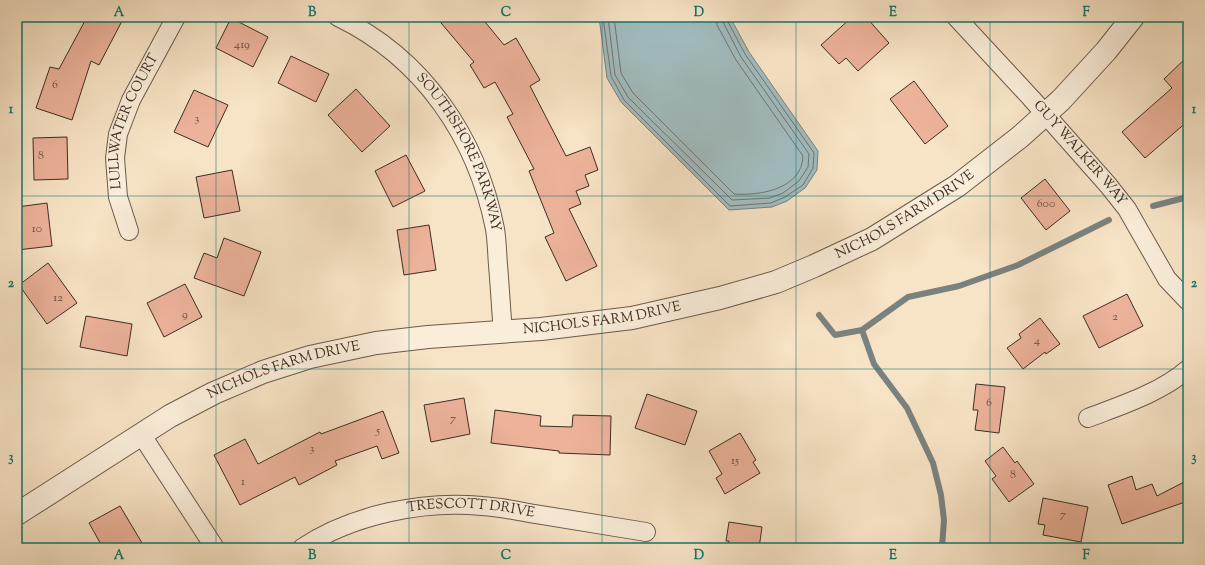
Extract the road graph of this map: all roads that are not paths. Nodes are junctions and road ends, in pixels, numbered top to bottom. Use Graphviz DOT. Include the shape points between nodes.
graph roads {
  1 [pos="176,17"];
  2 [pos="338,17"];
  3 [pos="956,17"];
  4 [pos="1133,17"];
  5 [pos="1046,115"];
  6 [pos="129,231"];
  7 [pos="1188,301"];
  8 [pos="503,332"];
  9 [pos="1188,369"];
  10 [pos="1088,418"];
  11 [pos="142,434"];
  12 [pos="17,514"];
  13 [pos="646,532"];
  14 [pos="215,548"];
  15 [pos="302,548"];
  1 -- 6 [label="street, LULLWATER COURT" via="131,100 118,134 115,158 118,197"];
  2 -- 8 [label="street, SOUTHSHORE PARKWAY" via="385,46 414,71 437,97 459,129 488,197 495,231"];
  3 -- 5 [label="street, GUY WALKER WAY"];
  4 -- 5 [label="street, NICHOLS FARM DRIVE" via="1106,51"];
  5 -- 7 [label="street, GUY WALKER WAY" via="1127,209 1167,278"];
  5 -- 8 [label="street, NICHOLS FARM DRIVE" via="950,190 872,239 776,282 632,318"];
  8 -- 11 [label="street, NICHOLS FARM DRIVE" via="376,343 310,358 263,372 214,393"];
  9 -- 10 [label="street" via="1155,390"];
  11 -- 12 [label="street, NICHOLS FARM DRIVE"];
  11 -- 14 [label="street"];
  13 -- 15 [label="street, TRESCOTT DRIVE" via="481,506 435,505 383,513 353,522 316,538"];
}
